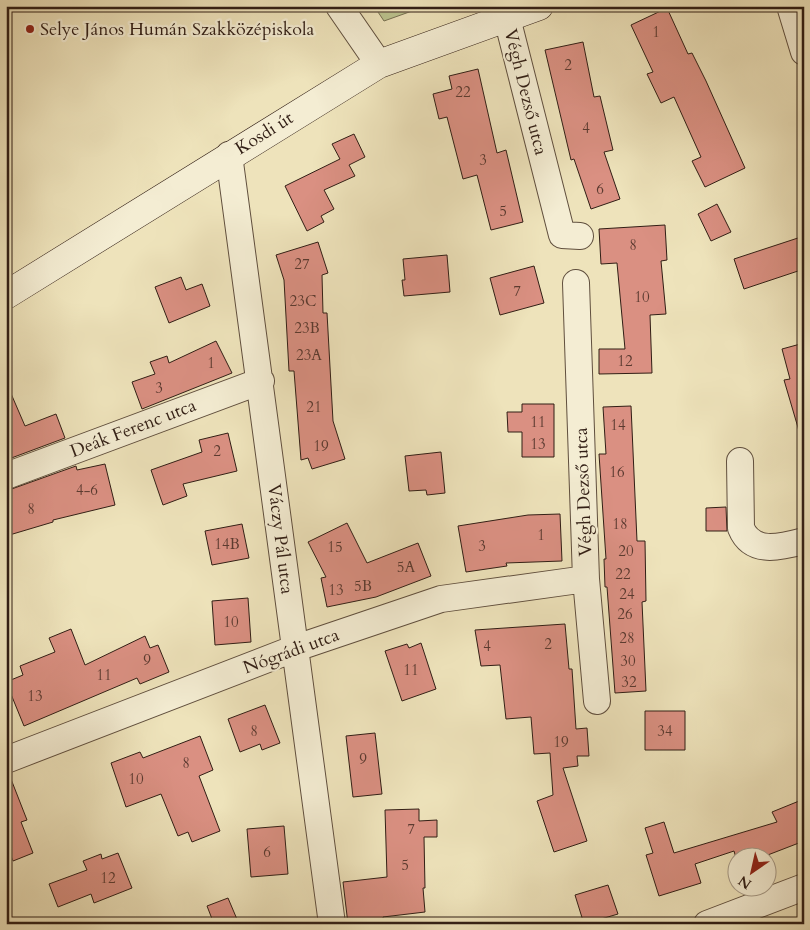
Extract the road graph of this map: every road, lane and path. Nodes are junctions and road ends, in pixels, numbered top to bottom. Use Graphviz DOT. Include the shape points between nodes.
graph roads {
  1 [pos="339,6"];
  2 [pos="539,6"];
  3 [pos="790,6"];
  4 [pos="507,18"];
  5 [pos="804,52"];
  6 [pos="379,64"];
  7 [pos="229,155"];
  8 [pos="580,236"];
  9 [pos="576,283"];
  10 [pos="6,295"];
  11 [pos="260,381"];
  12 [pos="740,461"];
  13 [pos="6,476"];
  14 [pos="804,541"];
  15 [pos="586,579"];
  16 [pos="296,648"];
  17 [pos="597,701"];
  18 [pos="6,760"];
  19 [pos="804,887"];
  20 [pos="717,922"];
  21 [pos="332,924"];
  1 -- 6 [label="street"];
  2 -- 4 [label="street, Kosdi út"];
  3 -- 5 [label="street"];
  4 -- 6 [label="street, Kosdi út"];
  4 -- 8 [label="street, Végh Dezső utca" via="562,235"];
  6 -- 7 [label="street, Kosdi út"];
  7 -- 10 [label="street, Kosdi út"];
  7 -- 11 [label="street, Váczy Pál utca"];
  9 -- 15 [label="street, Végh Dezső utca"];
  11 -- 13 [label="street, Deák Ferenc utca"];
  11 -- 16 [label="street, Váczy Pál utca"];
  12 -- 14 [label="street" via="745,537 755,544 774,548"];
  15 -- 16 [label="street, Nógrádi utca" via="441,599"];
  15 -- 17 [label="street, Végh Dezső utca"];
  16 -- 18 [label="street, Nógrádi utca"];
  16 -- 21 [label="street, Váczy Pál utca"];
  19 -- 20 [label="street"];
}
